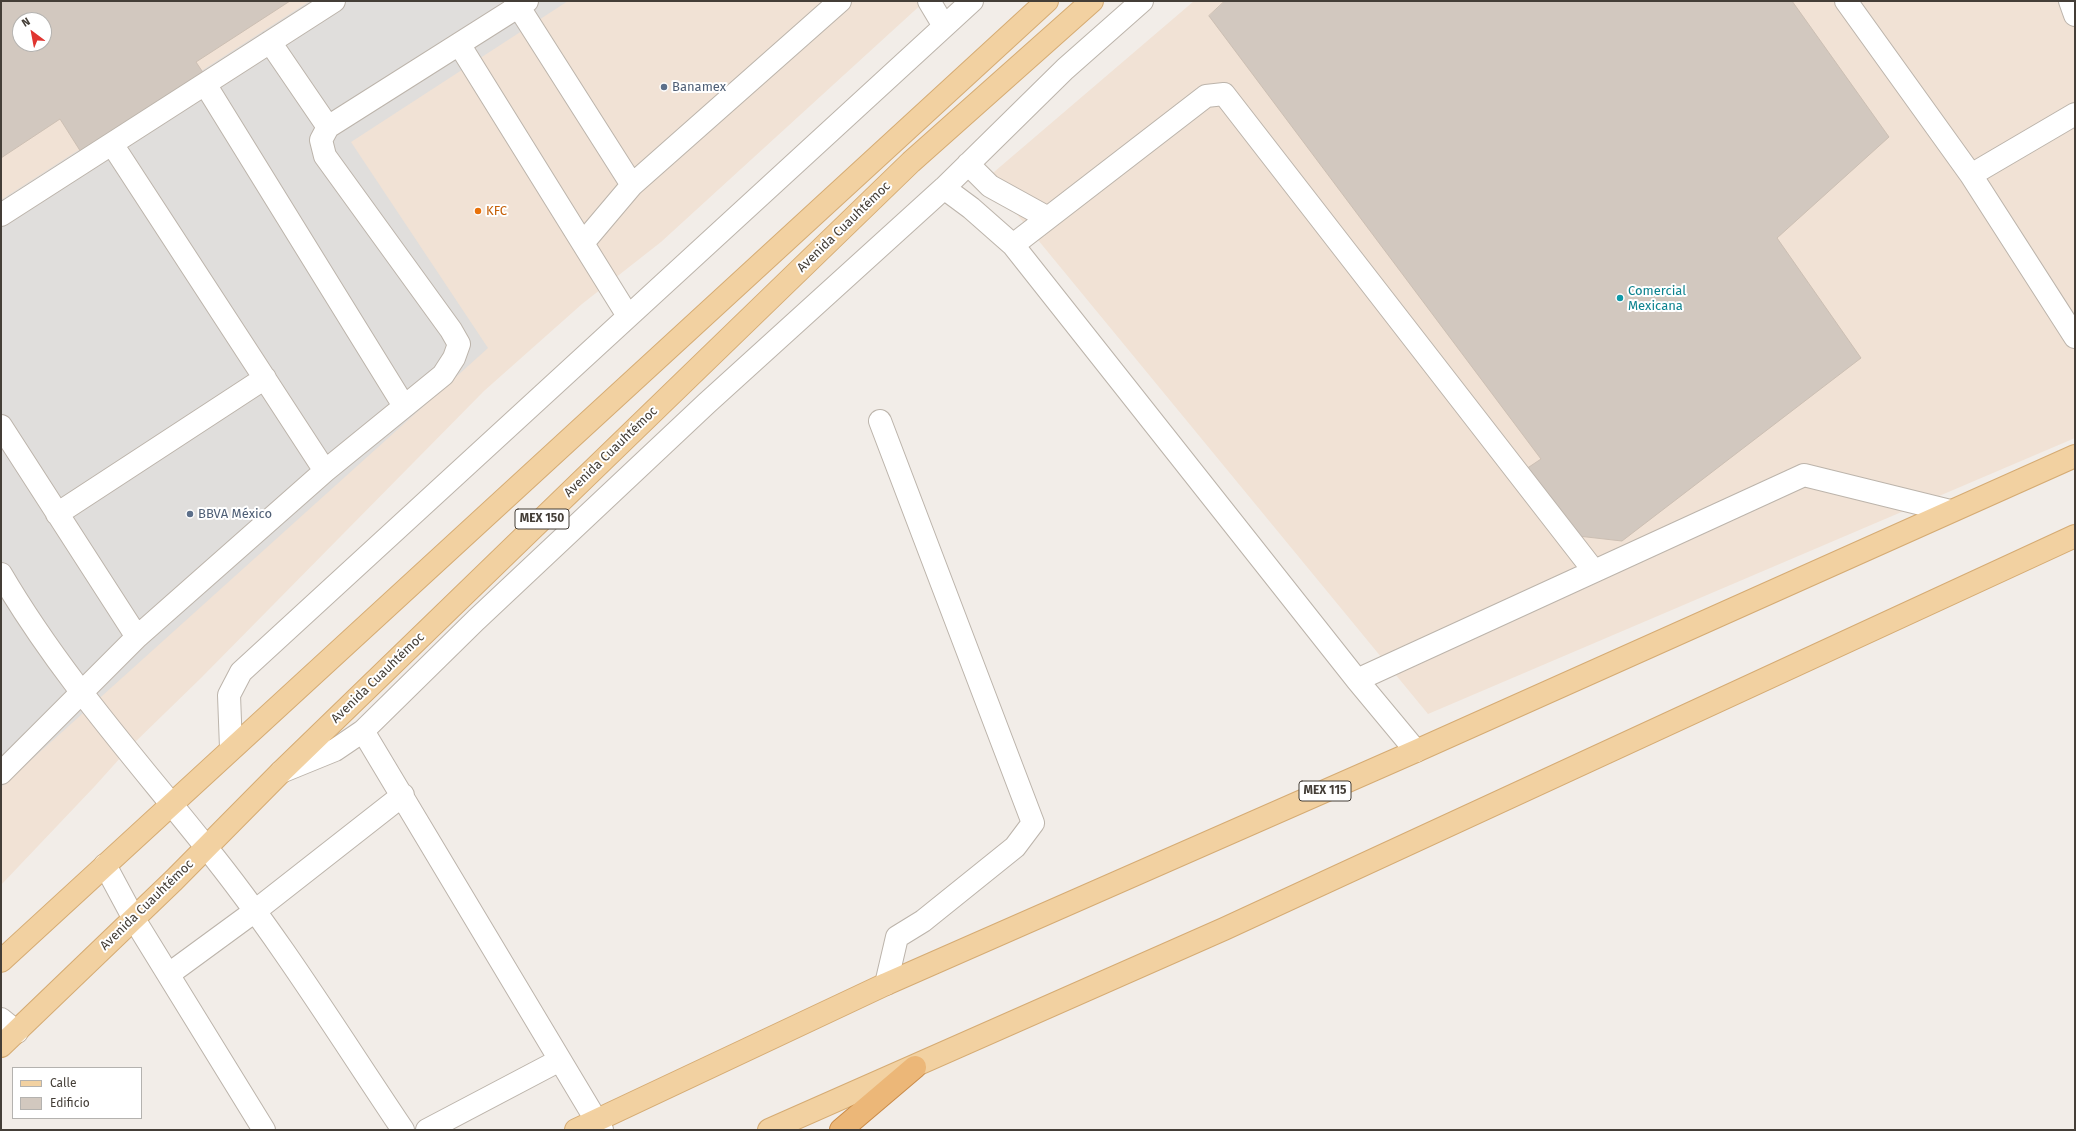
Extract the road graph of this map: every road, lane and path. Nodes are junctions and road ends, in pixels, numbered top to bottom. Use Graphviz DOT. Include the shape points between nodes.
graph roads {
  1 [pos="334,1"];
  2 [pos="840,1"];
  3 [pos="929,1"];
  4 [pos="972,1"];
  5 [pos="1047,1"];
  6 [pos="1092,1"];
  7 [pos="1142,1"];
  8 [pos="1846,1"];
  9 [pos="2070,1"];
  10 [pos="520,3"];
  11 [pos="2075,15"];
  12 [pos="944,26"];
  13 [pos="270,42"];
  14 [pos="459,44"];
  15 [pos="205,84"];
  16 [pos="2075,114"];
  17 [pos="328,126"];
  18 [pos="112,144"];
  19 [pos="968,164"];
  20 [pos="1971,175"];
  21 [pos="632,185"];
  22 [pos="990,186"];
  23 [pos="944,188"];
  24 [pos="971,208"];
  25 [pos="1,215"];
  26 [pos="1048,218"];
  27 [pos="583,243"];
  28 [pos="1013,245"];
  29 [pos="628,316"];
  30 [pos="2075,337"];
  31 [pos="265,378"];
  32 [pos="404,406"];
  33 [pos="880,421"];
  34 [pos="1,426"];
  35 [pos="2075,456"];
  36 [pos="325,471"];
  37 [pos="1950,511"];
  38 [pos="57,514"];
  39 [pos="2075,536"];
  40 [pos="1594,571"];
  41 [pos="4,587"];
  42 [pos="137,637"];
  43 [pos="1357,680"];
  44 [pos="81,694"];
  45 [pos="364,731"];
  46 [pos="231,748"];
  47 [pos="1416,751"];
  48 [pos="281,772"];
  49 [pos="1,773"];
  50 [pos="403,795"];
  51 [pos="170,804"];
  52 [pos="206,847"];
  53 [pos="105,865"];
  54 [pos="255,911"];
  55 [pos="134,918"];
  56 [pos="1,961"];
  57 [pos="169,974"];
  58 [pos="886,984"];
  59 [pos="6,1032"];
  60 [pos="560,1060"];
  61 [pos="915,1067"];
  62 [pos="598,1125"];
  63 [pos="264,1130"];
  64 [pos="403,1130"];
  65 [pos="427,1130"];
  66 [pos="576,1130"];
  67 [pos="769,1130"];
  68 [pos="841,1130"];
  1 -- 13 [label="street"];
  2 -- 21 [label="street"];
  3 -- 12 [label="street"];
  4 -- 12 [label="street"];
  5 -- 46 [label="main road, MEX 150"];
  6 -- 48 [label="main road, Avenida Cuauhtémoc / MEX 150" via="911,162"];
  7 -- 19 [label="street" via="1065,69"];
  8 -- 20 [label="street"];
  9 -- 11 [label="street"];
  10 -- 14 [label="street"];
  10 -- 21 [label="street"];
  12 -- 29 [label="street"];
  13 -- 15 [label="street"];
  13 -- 17 [label="street"];
  14 -- 17 [label="street"];
  14 -- 27 [label="street"];
  15 -- 18 [label="street"];
  15 -- 32 [label="street"];
  16 -- 20 [label="street"];
  17 -- 32 [label="street" via="321,140 325,156 451,330 458,344 454,358 443,375"];
  18 -- 25 [label="street"];
  18 -- 31 [label="street"];
  19 -- 22 [label="street"];
  19 -- 23 [label="street"];
  20 -- 30 [label="street"];
  21 -- 27 [label="street"];
  22 -- 24 [label="street"];
  22 -- 26 [label="street"];
  23 -- 24 [label="street"];
  23 -- 45 [label="street" via="695,414 476,620"];
  24 -- 28 [label="street"];
  26 -- 28 [label="street"];
  26 -- 40 [label="street" via="1206,96 1224,94"];
  27 -- 29 [label="street"];
  28 -- 43 [label="street"];
  29 -- 46 [label="street" via="241,672 229,695"];
  31 -- 36 [label="street"];
  31 -- 38 [label="street"];
  32 -- 36 [label="street"];
  33 -- 58 [label="street" via="1033,823 1015,847 923,921 897,937"];
  34 -- 38 [label="street"];
  35 -- 37 [label="main road, MEX 115"];
  36 -- 42 [label="street"];
  37 -- 40 [label="street" via="1804,475"];
  37 -- 47 [label="main road, MEX 115"];
  38 -- 42 [label="street"];
  39 -- 61 [label="main road" via="1224,929"];
  40 -- 43 [label="street"];
  41 -- 44 [label="street"];
  42 -- 44 [label="street"];
  43 -- 47 [label="street"];
  44 -- 49 [label="street"];
  44 -- 51 [label="street"];
  45 -- 48 [label="street" via="335,750"];
  45 -- 50 [label="street"];
  46 -- 51 [label="main road, MEX 150"];
  47 -- 58 [label="main road, MEX 115"];
  48 -- 52 [label="main road, Avenida Cuauhtémoc / MEX 150"];
  50 -- 54 [label="street"];
  50 -- 60 [label="street"];
  51 -- 52 [label="street"];
  51 -- 53 [label="main road, MEX 150"];
  52 -- 54 [label="street"];
  52 -- 55 [label="main road, Avenida Cuauhtémoc / MEX 150"];
  53 -- 55 [label="street"];
  53 -- 56 [label="main road, MEX 150"];
  54 -- 57 [label="street"];
  54 -- 64 [label="street"];
  55 -- 57 [label="street"];
  55 -- 59 [label="main road, Avenida Cuauhtémoc / MEX 150"];
  57 -- 63 [label="street"];
  58 -- 62 [label="main road, MEX 115"];
  60 -- 62 [label="street"];
  60 -- 65 [label="street"];
  61 -- 67 [label="main road"];
  61 -- 68 [label="highway"];
  62 -- 66 [label="main road, MEX 115"];
}
